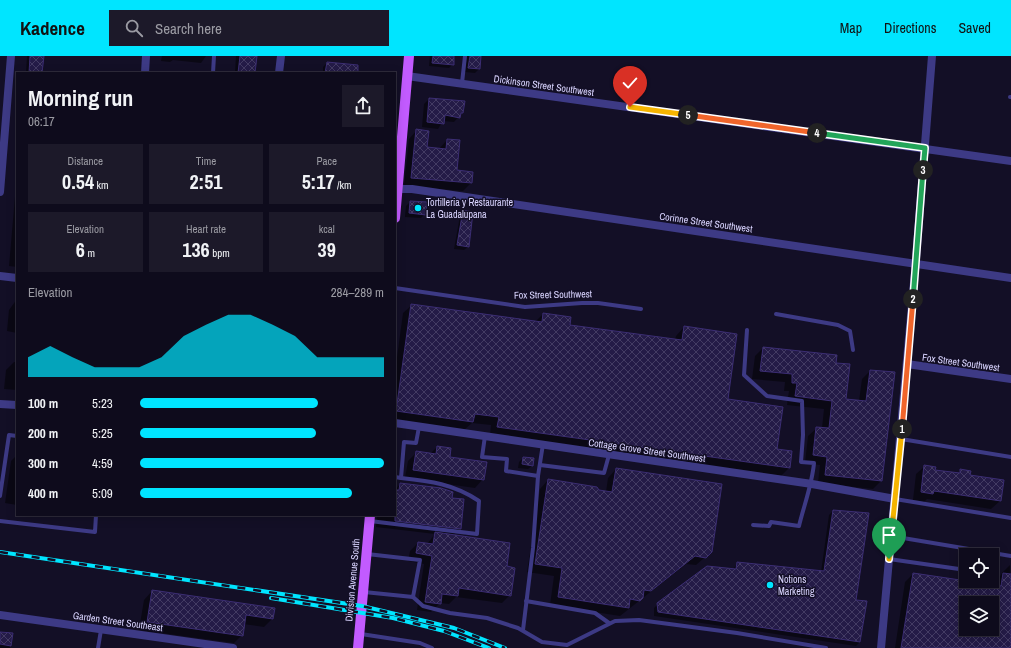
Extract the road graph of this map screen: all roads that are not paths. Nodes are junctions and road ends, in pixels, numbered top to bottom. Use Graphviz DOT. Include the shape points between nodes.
graph roads {
  1 [pos="11,56"];
  2 [pos="146,56"];
  3 [pos="214,56"];
  4 [pos="281,56"];
  5 [pos="409,56"];
  6 [pos="465,56"];
  7 [pos="932,56"];
  8 [pos="145,72"];
  9 [pos="213,72"];
  10 [pos="279,72"];
  11 [pos="407,76"];
  12 [pos="462,83"];
  13 [pos="3,110"];
  14 [pos="925,148"];
  15 [pos="1011,161"];
  16 [pos="396,189"];
  17 [pos="0,192"];
  18 [pos="916,264"];
  19 [pos="0,276"];
  20 [pos="16,278"];
  21 [pos="1011,278"];
  22 [pos="396,288"];
  23 [pos="641,309"];
  24 [pos="776,314"];
  25 [pos="747,330"];
  26 [pos="854,350"];
  27 [pos="907,364"];
  28 [pos="1011,379"];
  29 [pos="0,404"];
  30 [pos="16,405"];
  31 [pos="396,423"];
  32 [pos="420,427"];
  33 [pos="16,436"];
  34 [pos="485,436"];
  35 [pos="901,439"];
  36 [pos="543,444"];
  37 [pos="609,454"];
  38 [pos="1011,457"];
  39 [pos="540,465"];
  40 [pos="538,476"];
  41 [pos="396,477"];
  42 [pos="401,478"];
  43 [pos="812,484"];
  44 [pos="0,496"];
  45 [pos="895,499"];
  46 [pos="96,516"];
  47 [pos="370,518"];
  48 [pos="1011,518"];
  49 [pos="0,521"];
  50 [pos="753,525"];
  51 [pos="891,536"];
  52 [pos="959,548"];
  53 [pos="367,554"];
  54 [pos="999,555"];
  55 [pos="1011,556"];
  56 [pos="889,559"];
  57 [pos="959,569"];
  58 [pos="363,592"];
  59 [pos="413,597"];
  60 [pos="526,601"];
  61 [pos="0,615"];
  62 [pos="609,623"];
  63 [pos="101,629"];
  64 [pos="523,630"];
  65 [pos="360,634"];
  66 [pos="795,646"];
  67 [pos="98,648"];
  68 [pos="233,648"];
  69 [pos="358,648"];
  70 [pos="432,648"];
  71 [pos="826,648"];
  72 [pos="882,648"];
  1 -- 13 [label="street"];
  2 -- 8 [label="street"];
  3 -- 9 [label="lane"];
  4 -- 10 [label="street"];
  5 -- 11 [label="main road"];
  6 -- 12 [label="lane"];
  7 -- 14 [label="street"];
  11 -- 12 [label="street, Dickinson Street Southwest"];
  11 -- 16 [label="main road"];
  12 -- 14 [label="street, Dickinson Street Southwest"];
  13 -- 17 [label="street"];
  14 -- 15 [label="street, Dickinson Street Southwest"];
  14 -- 18 [label="street"];
  16 -- 18 [label="street, Corinne Street Southwest" via="412,189"];
  18 -- 21 [label="street, Corinne Street Southwest"];
  18 -- 27 [label="street"];
  19 -- 20 [label="street"];
  22 -- 23 [label="lane, Fox Street Southwest" via="525,307 598,303"];
  24 -- 26 [label="lane" via="838,325 850,331"];
  25 -- 43 [label="lane" via="744,375 767,396 802,401 801,462 814,463"];
  27 -- 28 [label="street, Fox Street Southwest"];
  27 -- 35 [label="street"];
  29 -- 30 [label="street"];
  31 -- 32 [label="street, Cottage Grove Street Southwest"];
  32 -- 34 [label="street, Cottage Grove Street Southwest"];
  32 -- 42 [label="lane" via="416,443 404,442"];
  33 -- 44 [label="lane" via="9,435"];
  34 -- 36 [label="street, Cottage Grove Street Southwest"];
  34 -- 40 [label="lane" via="482,457 508,459 506,471"];
  35 -- 38 [label="lane"];
  35 -- 45 [label="street"];
  36 -- 37 [label="street, Cottage Grove Street Southwest"];
  36 -- 39 [label="lane"];
  37 -- 39 [label="lane" via="604,473"];
  37 -- 43 [label="street, Cottage Grove Street Southwest"];
  39 -- 40 [label="lane"];
  40 -- 60 [label="lane"];
  41 -- 42 [label="lane"];
  42 -- 47 [label="lane" via="437,481 470,494 479,501 477,534"];
  43 -- 45 [label="street, Cottage Grove Street Southwest"];
  43 -- 50 [label="lane" via="799,526 771,522 769,526"];
  45 -- 48 [label="lane"];
  45 -- 51 [label="street"];
  46 -- 49 [label="lane" via="94,532"];
  47 -- 53 [label="main road, Division Avenue South"];
  51 -- 52 [label="lane"];
  51 -- 56 [label="street"];
  53 -- 58 [label="main road, Division Avenue South"];
  53 -- 59 [label="lane" via="420,560"];
  54 -- 55 [label="lane"];
  56 -- 57 [label="lane"];
  56 -- 72 [label="street"];
  58 -- 59 [label="lane"];
  58 -- 65 [label="main road, Division Avenue South"];
  59 -- 64 [label="lane" via="423,606 487,618"];
  60 -- 62 [label="lane" via="595,613"];
  60 -- 64 [label="lane"];
  61 -- 63 [label="street, Garden Street Southeast"];
  62 -- 64 [label="lane" via="567,645 542,642"];
  62 -- 66 [label="lane" via="639,620 737,633"];
  63 -- 67 [label="lane"];
  63 -- 68 [label="street, Garden Street Southeast"];
  65 -- 69 [label="main road, Division Avenue South"];
  65 -- 70 [label="lane" via="420,643"];
  66 -- 71 [label="lane"];
}
